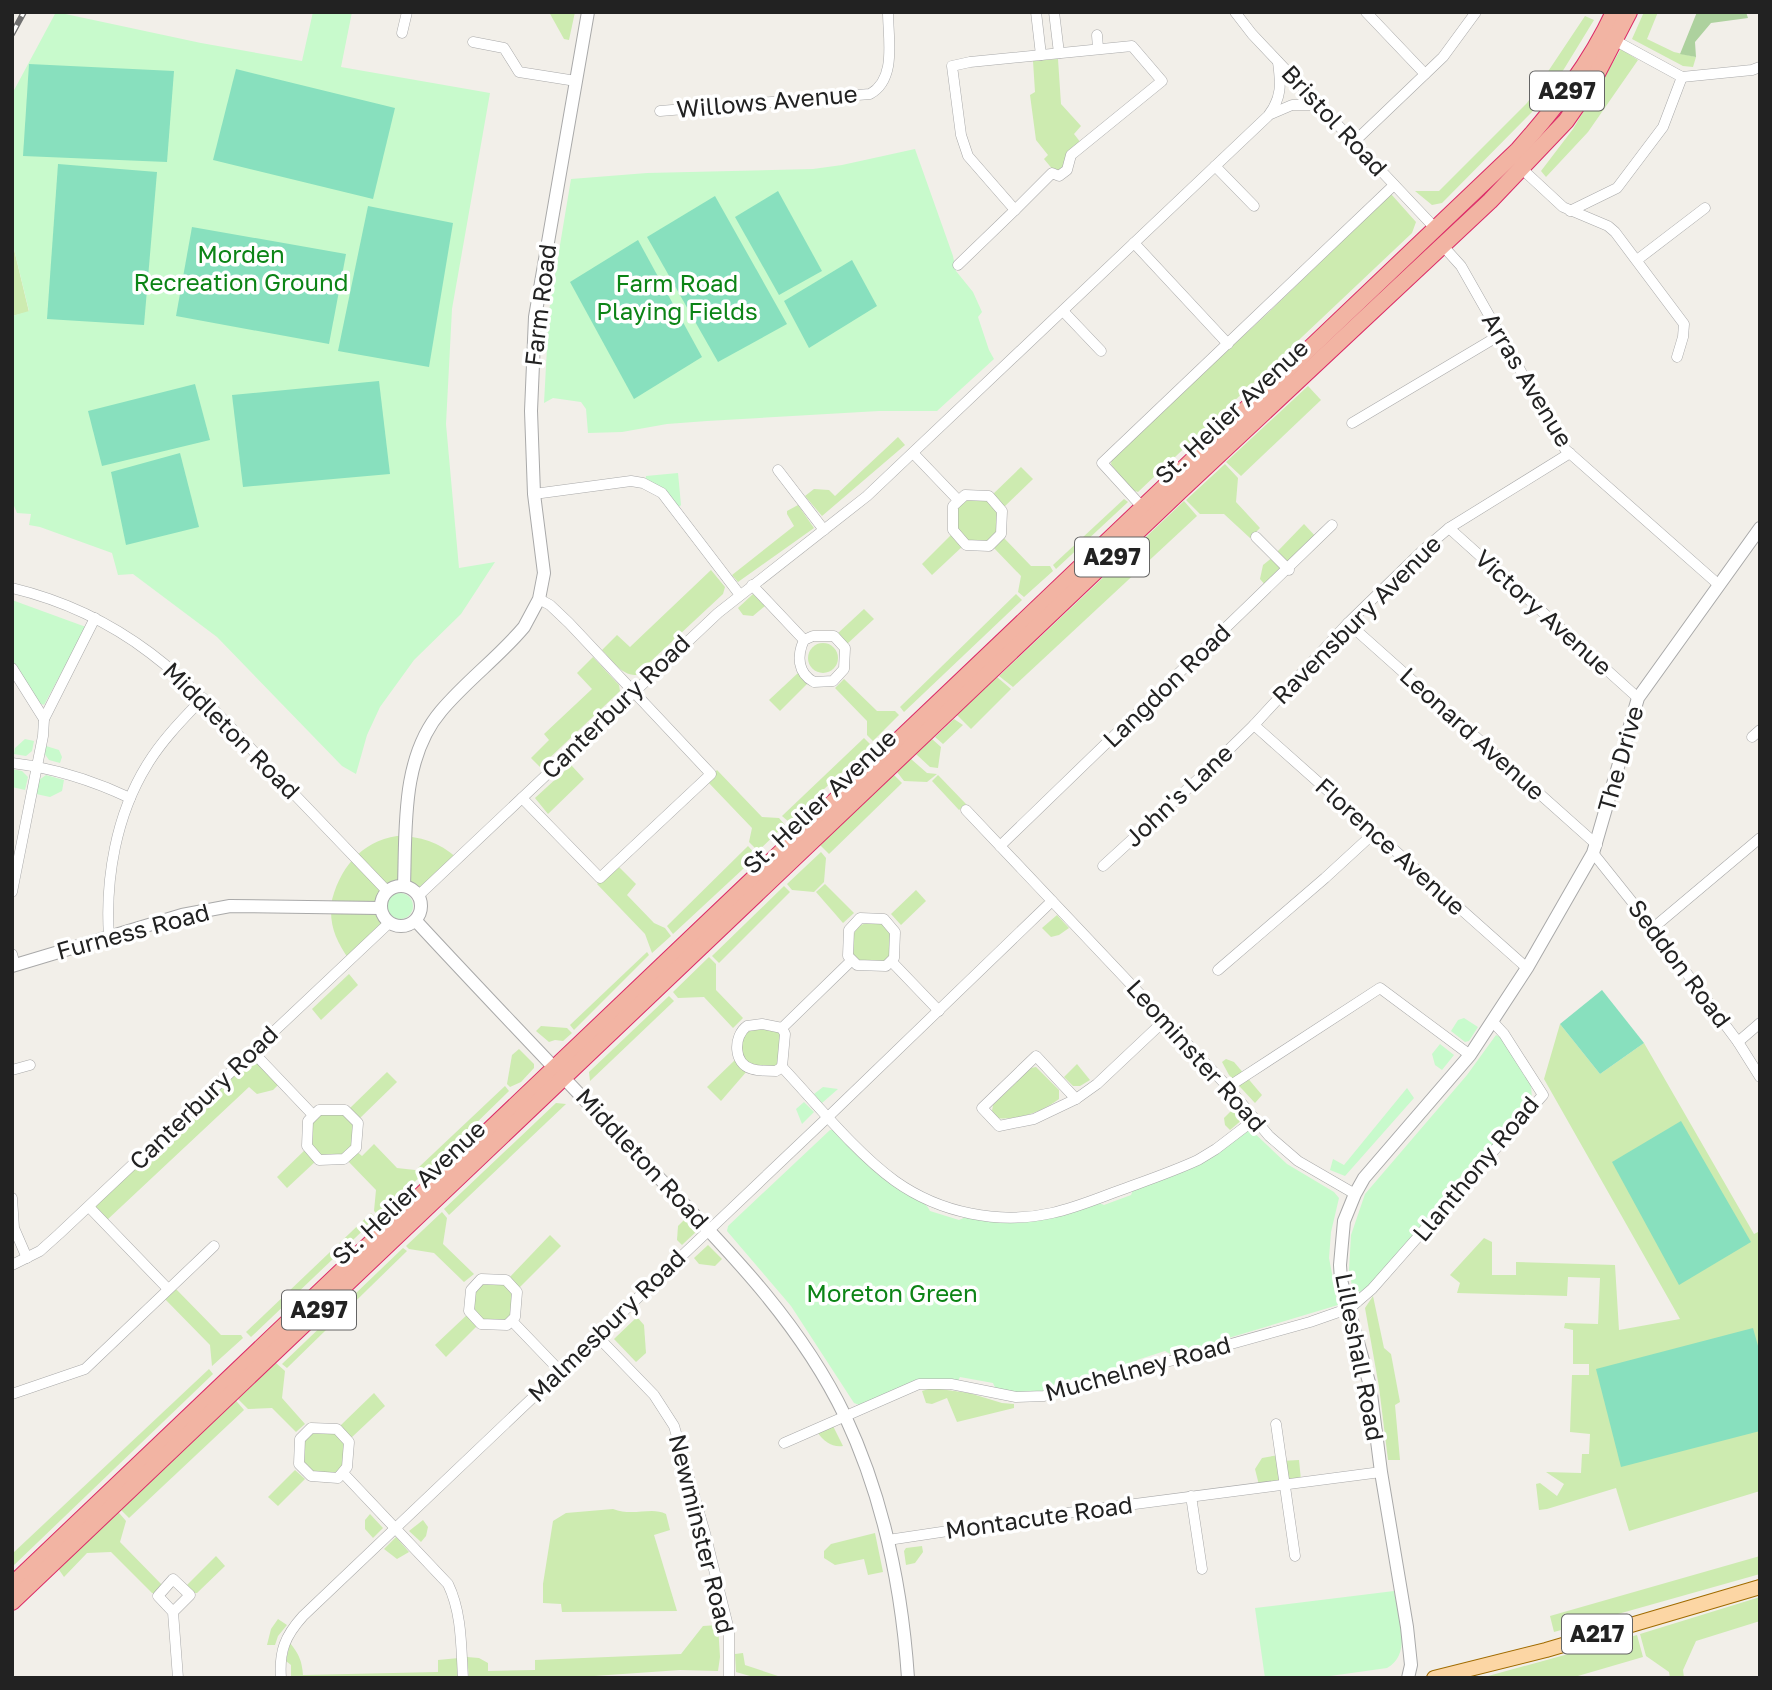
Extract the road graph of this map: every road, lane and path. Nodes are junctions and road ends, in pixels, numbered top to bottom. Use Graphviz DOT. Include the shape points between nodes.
graph roads {
  1 [pos="407,12"];
  2 [pos="588,12"];
  3 [pos="888,12"];
  4 [pos="1036,12"];
  5 [pos="1054,12"];
  6 [pos="1235,12"];
  7 [pos="1366,12"];
  8 [pos="1476,12"];
  9 [pos="1614,12"];
  10 [pos="1629,12"];
  11 [pos="402,33"];
  12 [pos="1097,35"];
  13 [pos="1616,41"];
  14 [pos="473,42"];
  15 [pos="1101,48"];
  16 [pos="1059,53"];
  17 [pos="1041,55"];
  18 [pos="1278,62"];
  19 [pos="1760,67"];
  20 [pos="1425,74"];
  21 [pos="1682,77"];
  22 [pos="576,82"];
  23 [pos="1319,105"];
  24 [pos="660,111"];
  25 [pos="1268,116"];
  26 [pos="1354,142"];
  27 [pos="1215,166"];
  28 [pos="1522,169"];
  29 [pos="1394,185"];
  30 [pos="1254,206"];
  31 [pos="1705,208"];
  32 [pos="1015,210"];
  33 [pos="1570,211"];
  34 [pos="1434,228"];
  35 [pos="1134,243"];
  36 [pos="1443,246"];
  37 [pos="1636,260"];
  38 [pos="958,265"];
  39 [pos="1063,311"];
  40 [pos="1500,335"];
  41 [pos="1228,344"];
  42 [pos="1101,351"];
  43 [pos="1677,357"];
  44 [pos="1352,423"];
  45 [pos="913,453"];
  46 [pos="1570,453"];
  47 [pos="778,470"];
  48 [pos="534,494"];
  49 [pos="958,500"];
  50 [pos="1144,509"];
  51 [pos="1332,526"];
  52 [pos="1449,528"];
  53 [pos="1760,528"];
  54 [pos="824,530"];
  55 [pos="1256,537"];
  56 [pos="1289,570"];
  57 [pos="752,585"];
  58 [pos="1719,585"];
  59 [pos="12,588"];
  60 [pos="740,595"];
  61 [pos="539,599"];
  62 [pos="95,618"];
  63 [pos="1348,623"];
  64 [pos="804,640"];
  65 [pos="12,668"];
  66 [pos="634,692"];
  67 [pos="203,698"];
  68 [pos="1638,698"];
  69 [pos="44,719"];
  70 [pos="1254,725"];
  71 [pos="12,763"];
  72 [pos="36,766"];
  73 [pos="130,798"];
  74 [pos="522,798"];
  75 [pos="966,810"];
  76 [pos="1374,833"];
  77 [pos="1760,838"];
  78 [pos="1000,846"];
  79 [pos="1595,849"];
  80 [pos="1103,866"];
  81 [pos="404,886"];
  82 [pos="387,891"];
  83 [pos="12,892"];
  84 [pos="418,896"];
  85 [pos="1052,901"];
  86 [pos="380,908"];
  87 [pos="416,921"];
  88 [pos="389,923"];
  89 [pos="1653,928"];
  90 [pos="109,937"];
  91 [pos="13,961"];
  92 [pos="851,961"];
  93 [pos="892,962"];
  94 [pos="1527,968"];
  95 [pos="1218,970"];
  96 [pos="939,1011"];
  97 [pos="1165,1020"];
  98 [pos="1492,1021"];
  99 [pos="1760,1023"];
  100 [pos="782,1028"];
  101 [pos="1738,1042"];
  102 [pos="253,1051"];
  103 [pos="1470,1055"];
  104 [pos="30,1065"];
  105 [pos="782,1067"];
  106 [pos="12,1070"];
  107 [pos="560,1073"];
  108 [pos="1760,1077"];
  109 [pos="1228,1087"];
  110 [pos="1076,1099"];
  111 [pos="313,1115"];
  112 [pos="829,1116"];
  113 [pos="1254,1119"];
  114 [pos="1355,1194"];
  115 [pos="12,1198"];
  116 [pos="89,1207"];
  117 [pos="708,1230"];
  118 [pos="214,1246"];
  119 [pos="27,1258"];
  120 [pos="12,1265"];
  121 [pos="168,1289"];
  122 [pos="1350,1308"];
  123 [pos="512,1321"];
  124 [pos="597,1336"];
  125 [pos="560,1371"];
  126 [pos="12,1394"];
  127 [pos="844,1416"];
  128 [pos="1276,1423"];
  129 [pos="784,1443"];
  130 [pos="1381,1472"];
  131 [pos="343,1473"];
  132 [pos="1285,1484"];
  133 [pos="1191,1496"];
  134 [pos="396,1529"];
  135 [pos="888,1540"];
  136 [pos="1295,1556"];
  137 [pos="1202,1569"];
  138 [pos="12,1585"];
  139 [pos="1760,1587"];
  140 [pos="12,1602"];
  141 [pos="173,1612"];
  142 [pos="178,1678"];
  143 [pos="281,1678"];
  144 [pos="463,1678"];
  145 [pos="729,1678"];
  146 [pos="908,1678"];
  147 [pos="1408,1678"];
  148 [pos="1434,1678"];
  1 -- 11 [label="street"];
  2 -- 22 [label="street, Farm Road"];
  3 -- 24 [label="street, Willows Avenue" via="888,70 885,80 870,94"];
  4 -- 17 [label="street"];
  5 -- 16 [label="street"];
  6 -- 18 [label="street, Bristol Road"];
  7 -- 20 [label="street"];
  8 -- 20 [label="street"];
  9 -- 34 [label="highway, St. Helier Avenue / A297" via="1601,40 1551,112 1518,150"];
  10 -- 13 [label="highway, St. Helier Avenue / A297"];
  12 -- 15 [label="street"];
  13 -- 21 [label="street"];
  13 -- 28 [label="highway, St. Helier Avenue / A297" via="1566,121"];
  14 -- 22 [label="street" via="504,48 519,72"];
  15 -- 16 [label="street"];
  15 -- 32 [label="street" via="1132,46 1162,81 1071,155 1067,170 1059,176 1052,173"];
  16 -- 17 [label="street"];
  17 -- 32 [label="street" via="952,66 965,150"];
  18 -- 23 [label="street, Bristol Road"];
  18 -- 25 [label="street, Canterbury Road" via="1279,97"];
  19 -- 21 [label="street"];
  20 -- 26 [label="street"];
  21 -- 33 [label="street" via="1663,127 1617,188"];
  22 -- 48 [label="street, Farm Road" via="535,317"];
  23 -- 25 [label="street" via="1285,106"];
  23 -- 26 [label="street, Bristol Road"];
  25 -- 27 [label="street, Canterbury Road"];
  26 -- 29 [label="street, Bristol Road"];
  27 -- 30 [label="street"];
  27 -- 35 [label="street, Canterbury Road"];
  28 -- 33 [label="street"];
  28 -- 36 [label="highway, St. Helier Avenue / A297"];
  29 -- 34 [label="street, Bristol Road"];
  29 -- 41 [label="street, St. Helier Avenue"];
  31 -- 37 [label="street"];
  32 -- 38 [label="street"];
  33 -- 37 [label="street" via="1608,226"];
  34 -- 50 [label="highway, St. Helier Avenue / A297"];
  35 -- 39 [label="street, Canterbury Road"];
  35 -- 41 [label="street"];
  36 -- 40 [label="street, Arras Avenue" via="1461,266"];
  36 -- 107 [label="highway, St. Helier Avenue / A297"];
  37 -- 43 [label="street" via="1684,324"];
  39 -- 42 [label="street"];
  39 -- 45 [label="street, Canterbury Road"];
  40 -- 44 [label="street"];
  40 -- 46 [label="street, Arras Avenue"];
  41 -- 50 [label="street, St. Helier Avenue" via="1102,463"];
  45 -- 49 [label="street"];
  45 -- 54 [label="street, Canterbury Road"];
  46 -- 52 [label="street, Ravensbury Avenue"];
  46 -- 58 [label="street, Arras Avenue"];
  47 -- 54 [label="street"];
  48 -- 60 [label="street" via="631,481 653,487"];
  48 -- 61 [label="street, Farm Road" via="544,573"];
  49 -- 49 [label="street" via="965,495 989,496 1002,511 1001,534 989,546 966,545 953,530 953,506"];
  50 -- 107 [label="highway, St. Helier Avenue / A297"];
  51 -- 56 [label="street, Langdon Road"];
  52 -- 63 [label="street, Ravensbury Avenue"];
  52 -- 68 [label="street, Victory Avenue"];
  53 -- 58 [label="street, The Drive"];
  54 -- 57 [label="street, Canterbury Road"];
  55 -- 56 [label="street"];
  56 -- 78 [label="street, Langdon Road"];
  57 -- 60 [label="street, Canterbury Road"];
  57 -- 64 [label="street"];
  58 -- 68 [label="street, The Drive"];
  59 -- 62 [label="street, Middleton Road"];
  60 -- 66 [label="street, Canterbury Road"];
  61 -- 66 [label="street" via="569,623"];
  61 -- 81 [label="street" via="524,627 439,712 425,737 406,805"];
  62 -- 67 [label="street, Middleton Road" via="150,652"];
  62 -- 69 [label="street"];
  63 -- 70 [label="street, Ravensbury Avenue"];
  63 -- 79 [label="street, Leonard Avenue"];
  64 -- 64 [label="street" via="834,636 845,648 844,669 833,681 814,682 803,673 799,657"];
  65 -- 69 [label="street"];
  66 -- 74 [label="street, Canterbury Road"];
  66 -- 74 [label="street" via="711,774 704,781 600,878"];
  67 -- 73 [label="street" via="147,765"];
  67 -- 82 [label="street, Middleton Road"];
  68 -- 79 [label="street, The Drive"];
  69 -- 72 [label="street"];
  70 -- 76 [label="street, Florence Avenue"];
  70 -- 80 [label="street, John's Lane"];
  71 -- 72 [label="street"];
  72 -- 73 [label="street" via="95,782"];
  72 -- 83 [label="street"];
  73 -- 90 [label="street" via="109,878"];
  74 -- 84 [label="street, Canterbury Road"];
  75 -- 78 [label="street, Leominster Road"];
  76 -- 94 [label="street, Florence Avenue"];
  76 -- 95 [label="street"];
  77 -- 89 [label="street"];
  78 -- 85 [label="street, Leominster Road"];
  79 -- 89 [label="street, Seddon Road"];
  79 -- 94 [label="street, The Drive"];
  81 -- 82 [label="street"];
  81 -- 84 [label="street"];
  82 -- 86 [label="street"];
  84 -- 87 [label="street" via="422,909"];
  85 -- 96 [label="street, Malmesbury Road"];
  85 -- 97 [label="street, Leominster Road"];
  86 -- 88 [label="street"];
  86 -- 90 [label="street, Furness Road" via="230,906"];
  87 -- 88 [label="street" via="405,926"];
  87 -- 107 [label="street, Middleton Road"];
  88 -- 102 [label="street, Canterbury Road"];
  89 -- 101 [label="street, Seddon Road"];
  90 -- 91 [label="street, Furness Road"];
  92 -- 93 [label="street" via="886,966"];
  92 -- 93 [label="street" via="849,930 860,918 874,918 884,919 895,932"];
  92 -- 100 [label="street"];
  93 -- 96 [label="street"];
  94 -- 98 [label="street, Lilleshall Road"];
  96 -- 112 [label="street, Malmesbury Road"];
  97 -- 109 [label="street, Leominster Road"];
  97 -- 110 [label="street"];
  98 -- 103 [label="street, Lilleshall Road"];
  98 -- 122 [label="street, Llanthony Road" via="1543,1095 1391,1269"];
  99 -- 101 [label="street"];
  100 -- 105 [label="street"];
  100 -- 105 [label="street" via="747,1026 739,1034 737,1049 741,1062 752,1069 776,1071"];
  101 -- 108 [label="street, Seddon Road"];
  102 -- 111 [label="street"];
  102 -- 116 [label="street, Canterbury Road"];
  103 -- 109 [label="street" via="1380,988"];
  103 -- 114 [label="street, Lilleshall Road"];
  104 -- 106 [label="street"];
  105 -- 112 [label="street"];
  107 -- 117 [label="street, Middleton Road"];
  107 -- 138 [label="highway, St. Helier Avenue"];
  107 -- 140 [label="highway, St. Helier Avenue / A297"];
  109 -- 113 [label="street, Leominster Road"];
  110 -- 110 [label="street" via="1034,1119 999,1126 982,1108 1036,1056"];
  111 -- 111 [label="street" via="308,1121 307,1146 319,1160 344,1160 356,1148 358,1123 345,1110 319,1110"];
  112 -- 113 [label="street" via="877,1166 912,1191 968,1213 1007,1217 1069,1209 1179,1168 1216,1149"];
  112 -- 117 [label="street, Malmesbury Road"];
  113 -- 114 [label="street, Leominster Road" via="1298,1161"];
  114 -- 122 [label="street, Lilleshall Road" via="1340,1243 1341,1280"];
  115 -- 119 [label="street" via="14,1228"];
  116 -- 119 [label="street, Canterbury Road"];
  116 -- 121 [label="street"];
  117 -- 124 [label="street, Malmesbury Road"];
  117 -- 127 [label="street, Middleton Road" via="758,1283 790,1326"];
  118 -- 121 [label="street"];
  119 -- 120 [label="street, Canterbury Road"];
  121 -- 126 [label="street" via="85,1369"];
  122 -- 127 [label="street, Muchelney Road" via="1044,1396 1016,1397 929,1382"];
  122 -- 130 [label="street, Lilleshall Road" via="1370,1386"];
  123 -- 123 [label="street" via="481,1324 469,1311 471,1290 481,1279 506,1280 517,1292"];
  123 -- 125 [label="street"];
  124 -- 125 [label="street, Malmesbury Road"];
  124 -- 145 [label="street, Newminster Road" via="654,1395 674,1426 729,1630"];
  125 -- 134 [label="street, Malmesbury Road"];
  127 -- 129 [label="street"];
  127 -- 135 [label="street, Middleton Road"];
  128 -- 132 [label="street"];
  130 -- 132 [label="street, Montacute Road"];
  130 -- 147 [label="street, Lilleshall Road" via="1407,1627"];
  131 -- 131 [label="street" via="338,1478 311,1476 299,1464 300,1439 311,1428 337,1429 349,1442"];
  131 -- 134 [label="street"];
  132 -- 133 [label="street, Montacute Road"];
  132 -- 136 [label="street"];
  133 -- 135 [label="street, Montacute Road"];
  133 -- 137 [label="street"];
  134 -- 143 [label="street, Malmesbury Road" via="290,1629 282,1646"];
  134 -- 144 [label="street" via="453,1594"];
  135 -- 146 [label="street, Middleton Road"];
  139 -- 148 [label="main road, A217"];
  141 -- 142 [label="street"];
}
